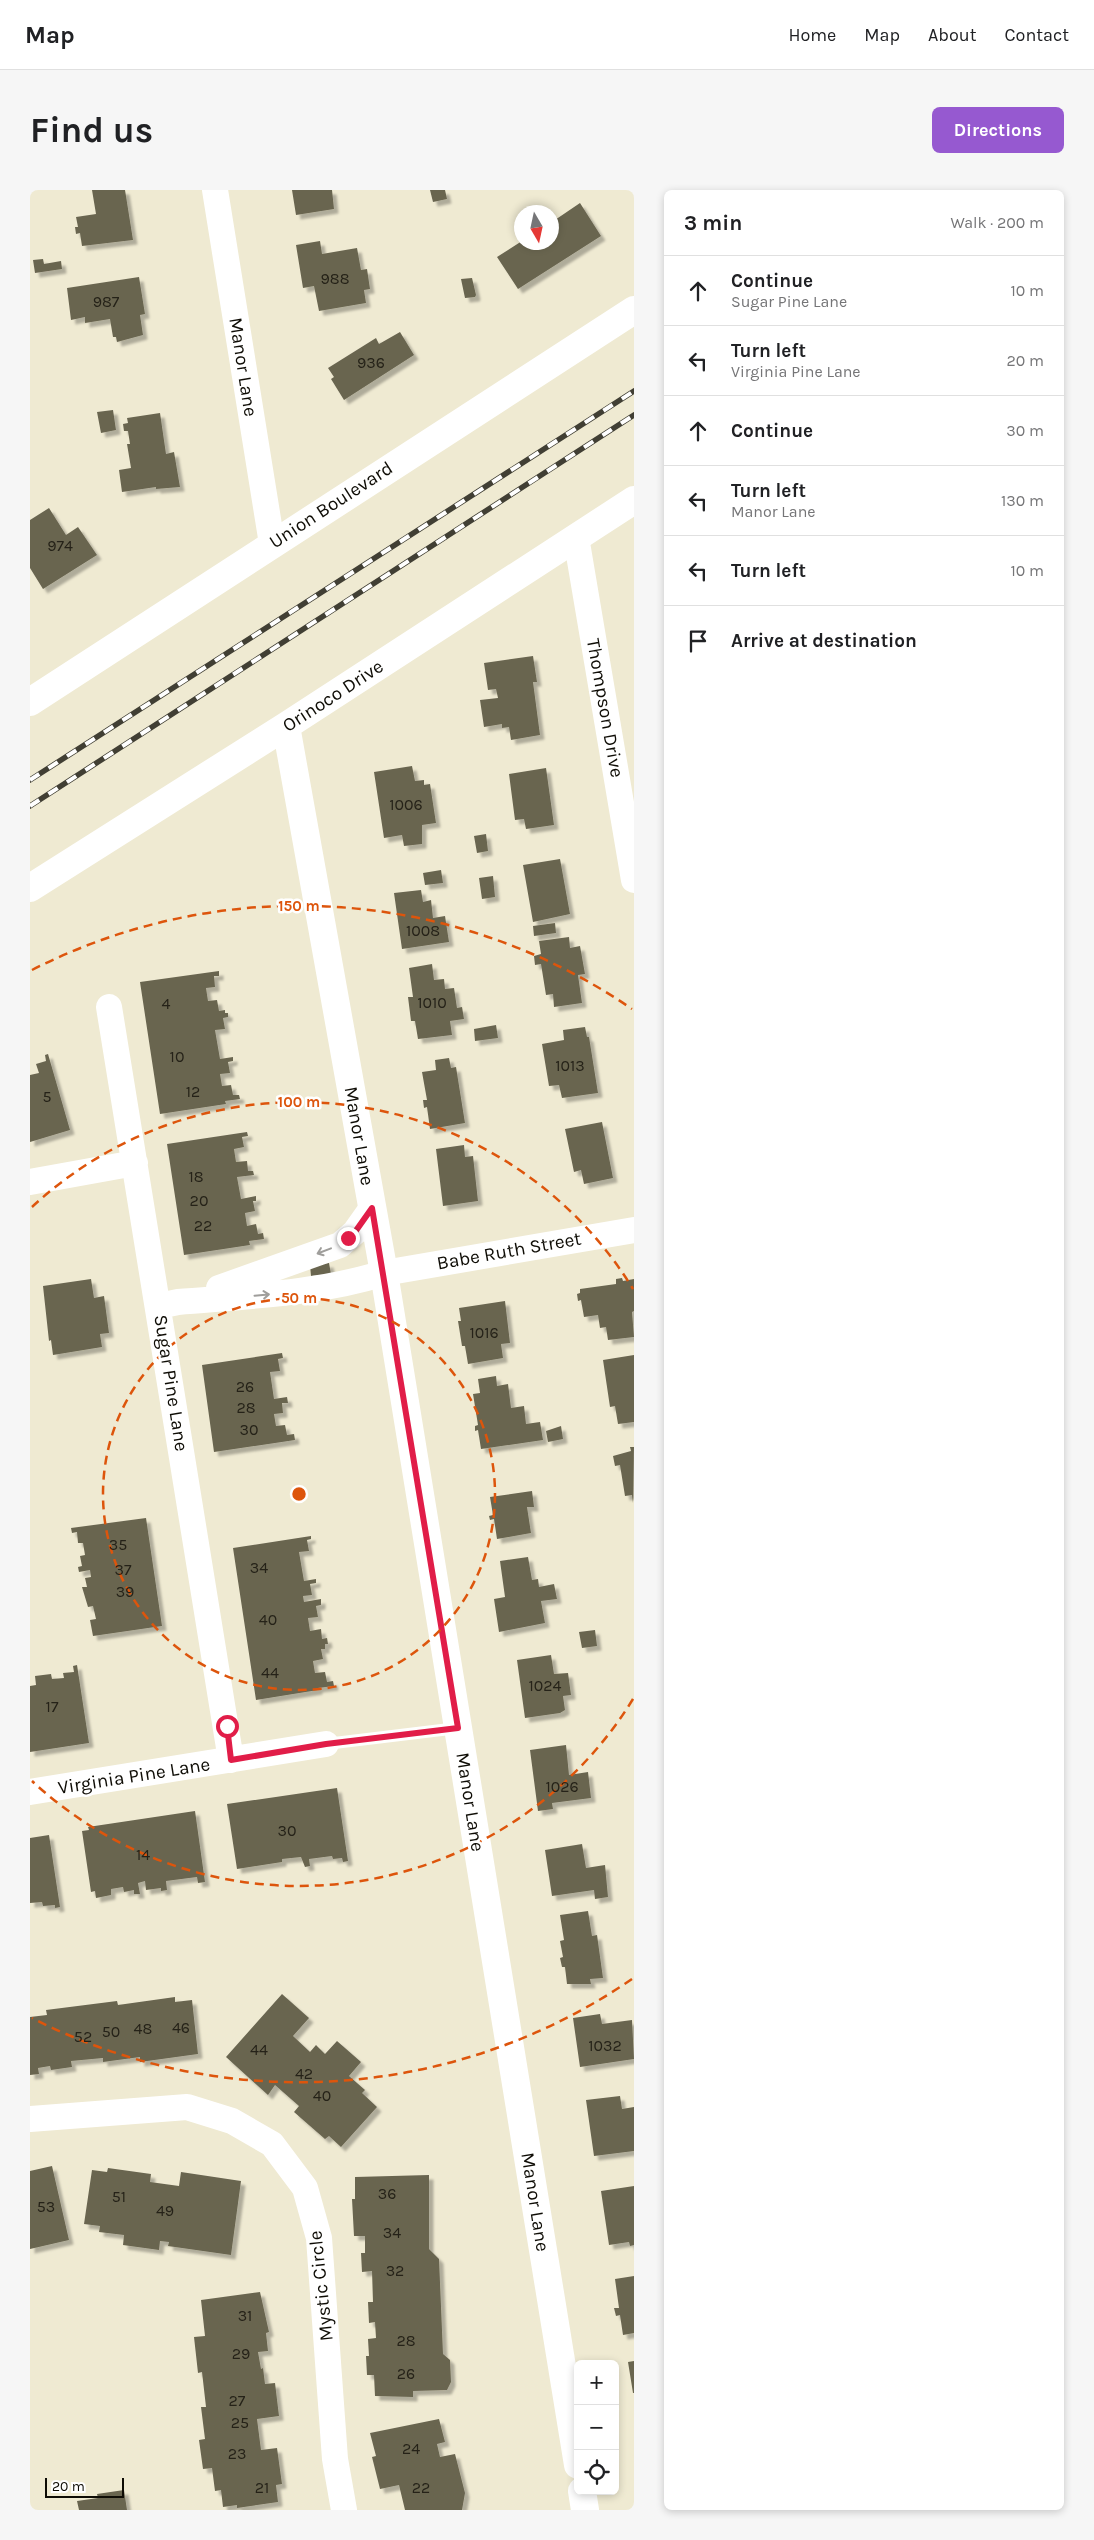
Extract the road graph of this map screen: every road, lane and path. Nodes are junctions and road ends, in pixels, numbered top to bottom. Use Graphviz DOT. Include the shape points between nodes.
graph roads {
  1 [pos="215,190"];
  2 [pos="634,310"];
  3 [pos="634,500"];
  4 [pos="576,537"];
  5 [pos="272,544"];
  6 [pos="30,702"];
  7 [pos="286,726"];
  8 [pos="634,880"];
  9 [pos="30,888"];
  10 [pos="109,1007"];
  11 [pos="135,1163"];
  12 [pos="30,1182"];
  13 [pos="372,1208"];
  14 [pos="634,1230"];
  15 [pos="384,1273"];
  16 [pos="169,1304"];
  17 [pos="458,1728"];
  18 [pos="326,1744"];
  19 [pos="231,1760"];
  20 [pos="30,1792"];
  21 [pos="30,2119"];
  22 [pos="576,2450"];
  23 [pos="583,2495"];
  24 [pos="344,2510"];
  25 [pos="585,2510"];
  1 -- 5 [label="street, Manor Lane"];
  2 -- 5 [label="street, Union Boulevard"];
  3 -- 4 [label="street, Orinoco Drive"];
  4 -- 7 [label="street, Orinoco Drive"];
  4 -- 8 [label="street, Thompson Drive"];
  5 -- 6 [label="street, Union Boulevard"];
  7 -- 9 [label="street, Orinoco Drive"];
  7 -- 13 [label="street, Manor Lane"];
  10 -- 11 [label="street, Sugar Pine Lane"];
  11 -- 12 [label="street"];
  11 -- 16 [label="street, Sugar Pine Lane"];
  13 -- 15 [label="street, Manor Lane"];
  13 -- 16 [label="street, one-way" via="355,1232 340,1245"];
  14 -- 15 [label="street, Babe Ruth Street"];
  16 -- 15 [label="street, Babe Ruth Street, one-way" via="298,1292 352,1283"];
  15 -- 17 [label="street, Manor Lane"];
  16 -- 19 [label="street, Sugar Pine Lane"];
  17 -- 18 [label="lane"];
  17 -- 22 [label="street, Manor Lane"];
  18 -- 19 [label="street, Virginia Pine Lane"];
  19 -- 20 [label="street, Virginia Pine Lane"];
  21 -- 24 [label="street, Mystic Circle" via="187,2107 232,2121 272,2144 305,2188 319,2238 335,2459"];
  23 -- 25 [label="street"];
}
